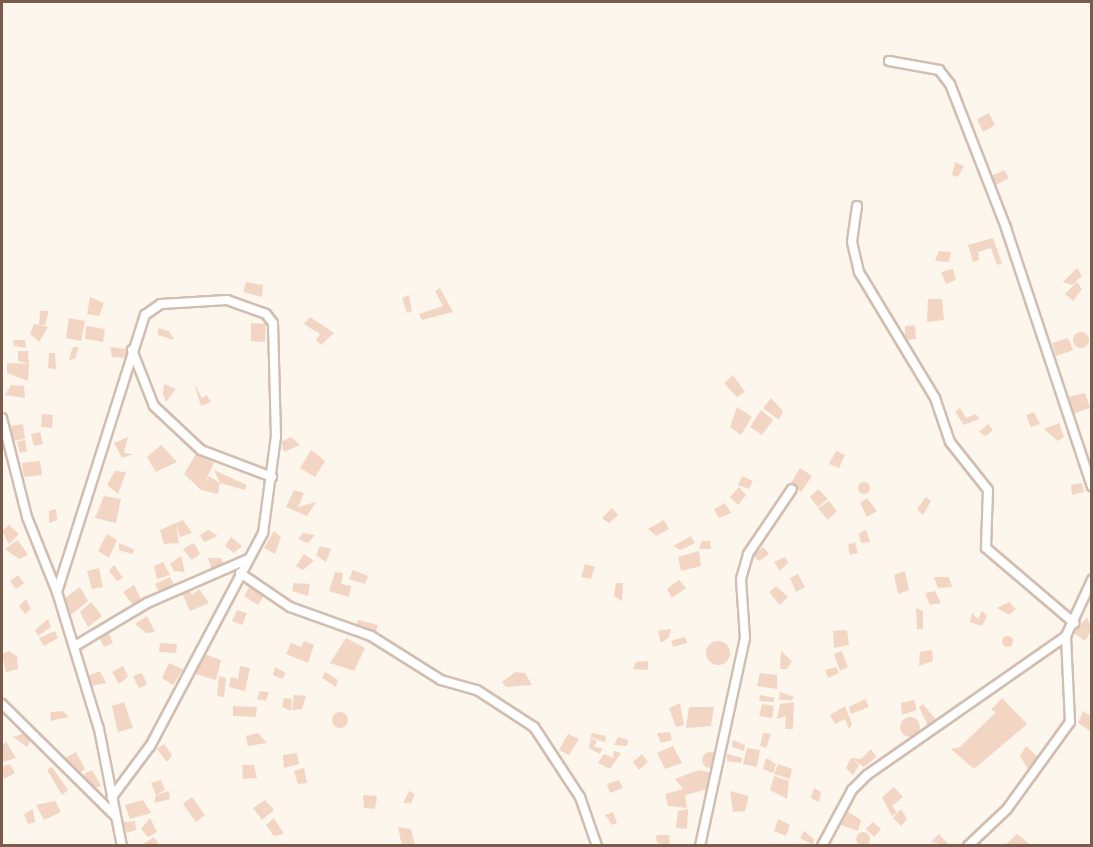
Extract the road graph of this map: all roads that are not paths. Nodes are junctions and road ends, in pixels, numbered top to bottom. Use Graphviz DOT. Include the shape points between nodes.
graph roads {
  1 [pos="889,61"];
  2 [pos="857,206"];
  3 [pos="132,350"];
  4 [pos="2,418"];
  5 [pos="272,477"];
  6 [pos="1092,486"];
  7 [pos="792,489"];
  8 [pos="249,559"];
  9 [pos="240,573"];
  10 [pos="1092,580"];
  11 [pos="57,592"];
  12 [pos="1074,623"];
  13 [pos="1066,636"];
  14 [pos="75,646"];
  15 [pos="2,704"];
  16 [pos="112,797"];
  17 [pos="115,816"];
  18 [pos="122,846"];
  19 [pos="597,846"];
  20 [pos="700,846"];
  21 [pos="822,846"];
  22 [pos="968,846"];
  1 -- 6 [label="street" via="939,70 950,84 1006,228"];
  2 -- 12 [label="street" via="852,242 859,272 935,398 950,442 988,490 986,548"];
  3 -- 5 [label="street" via="154,405 201,450"];
  3 -- 5 [label="street" via="145,315 161,304 227,300 266,314 273,323"];
  3 -- 11 [label="street"];
  4 -- 11 [label="street" via="27,517"];
  5 -- 8 [label="street" via="263,533"];
  7 -- 20 [label="street" via="748,554 741,579 745,638"];
  8 -- 9 [label="street"];
  8 -- 14 [label="street" via="147,603"];
  9 -- 16 [label="street" via="150,746"];
  9 -- 19 [label="street" via="290,607 371,636 432,676 477,690 534,727 580,798"];
  10 -- 12 [label="street"];
  11 -- 14 [label="street"];
  12 -- 13 [label="street"];
  13 -- 21 [label="street" via="867,775"];
  13 -- 22 [label="street" via="1070,722 1007,809"];
  14 -- 16 [label="street"];
  15 -- 17 [label="street"];
  16 -- 17 [label="street"];
  17 -- 18 [label="street"];
}
